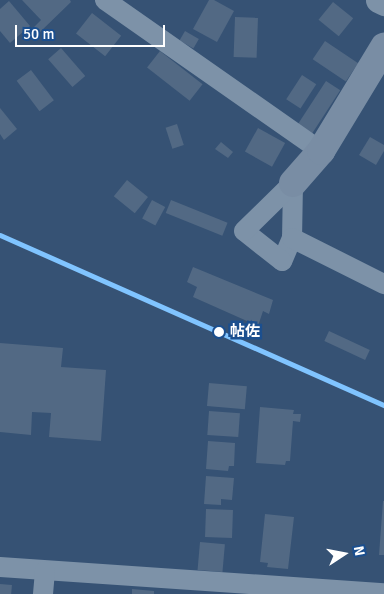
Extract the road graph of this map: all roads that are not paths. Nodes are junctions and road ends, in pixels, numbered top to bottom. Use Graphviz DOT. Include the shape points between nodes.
graph roads {
  1 [pos="106,0"];
  2 [pos="378,0"];
  3 [pos="384,4"];
  4 [pos="384,48"];
  5 [pos="320,151"];
  6 [pos="293,183"];
  7 [pos="292,238"];
  8 [pos="384,284"];
  9 [pos="0,567"];
  10 [pos="44,572"];
  11 [pos="171,587"];
  12 [pos="43,594"];
  13 [pos="384,594"];
  1 -- 5 [label="street"];
  2 -- 3 [label="street"];
  4 -- 5 [label="main road"];
  5 -- 6 [label="main road"];
  6 -- 7 [label="street"];
  6 -- 7 [label="street" via="244,231 282,260"];
  7 -- 8 [label="street"];
  9 -- 10 [label="street"];
  10 -- 11 [label="street"];
  10 -- 12 [label="street"];
  11 -- 13 [label="street"];
}
